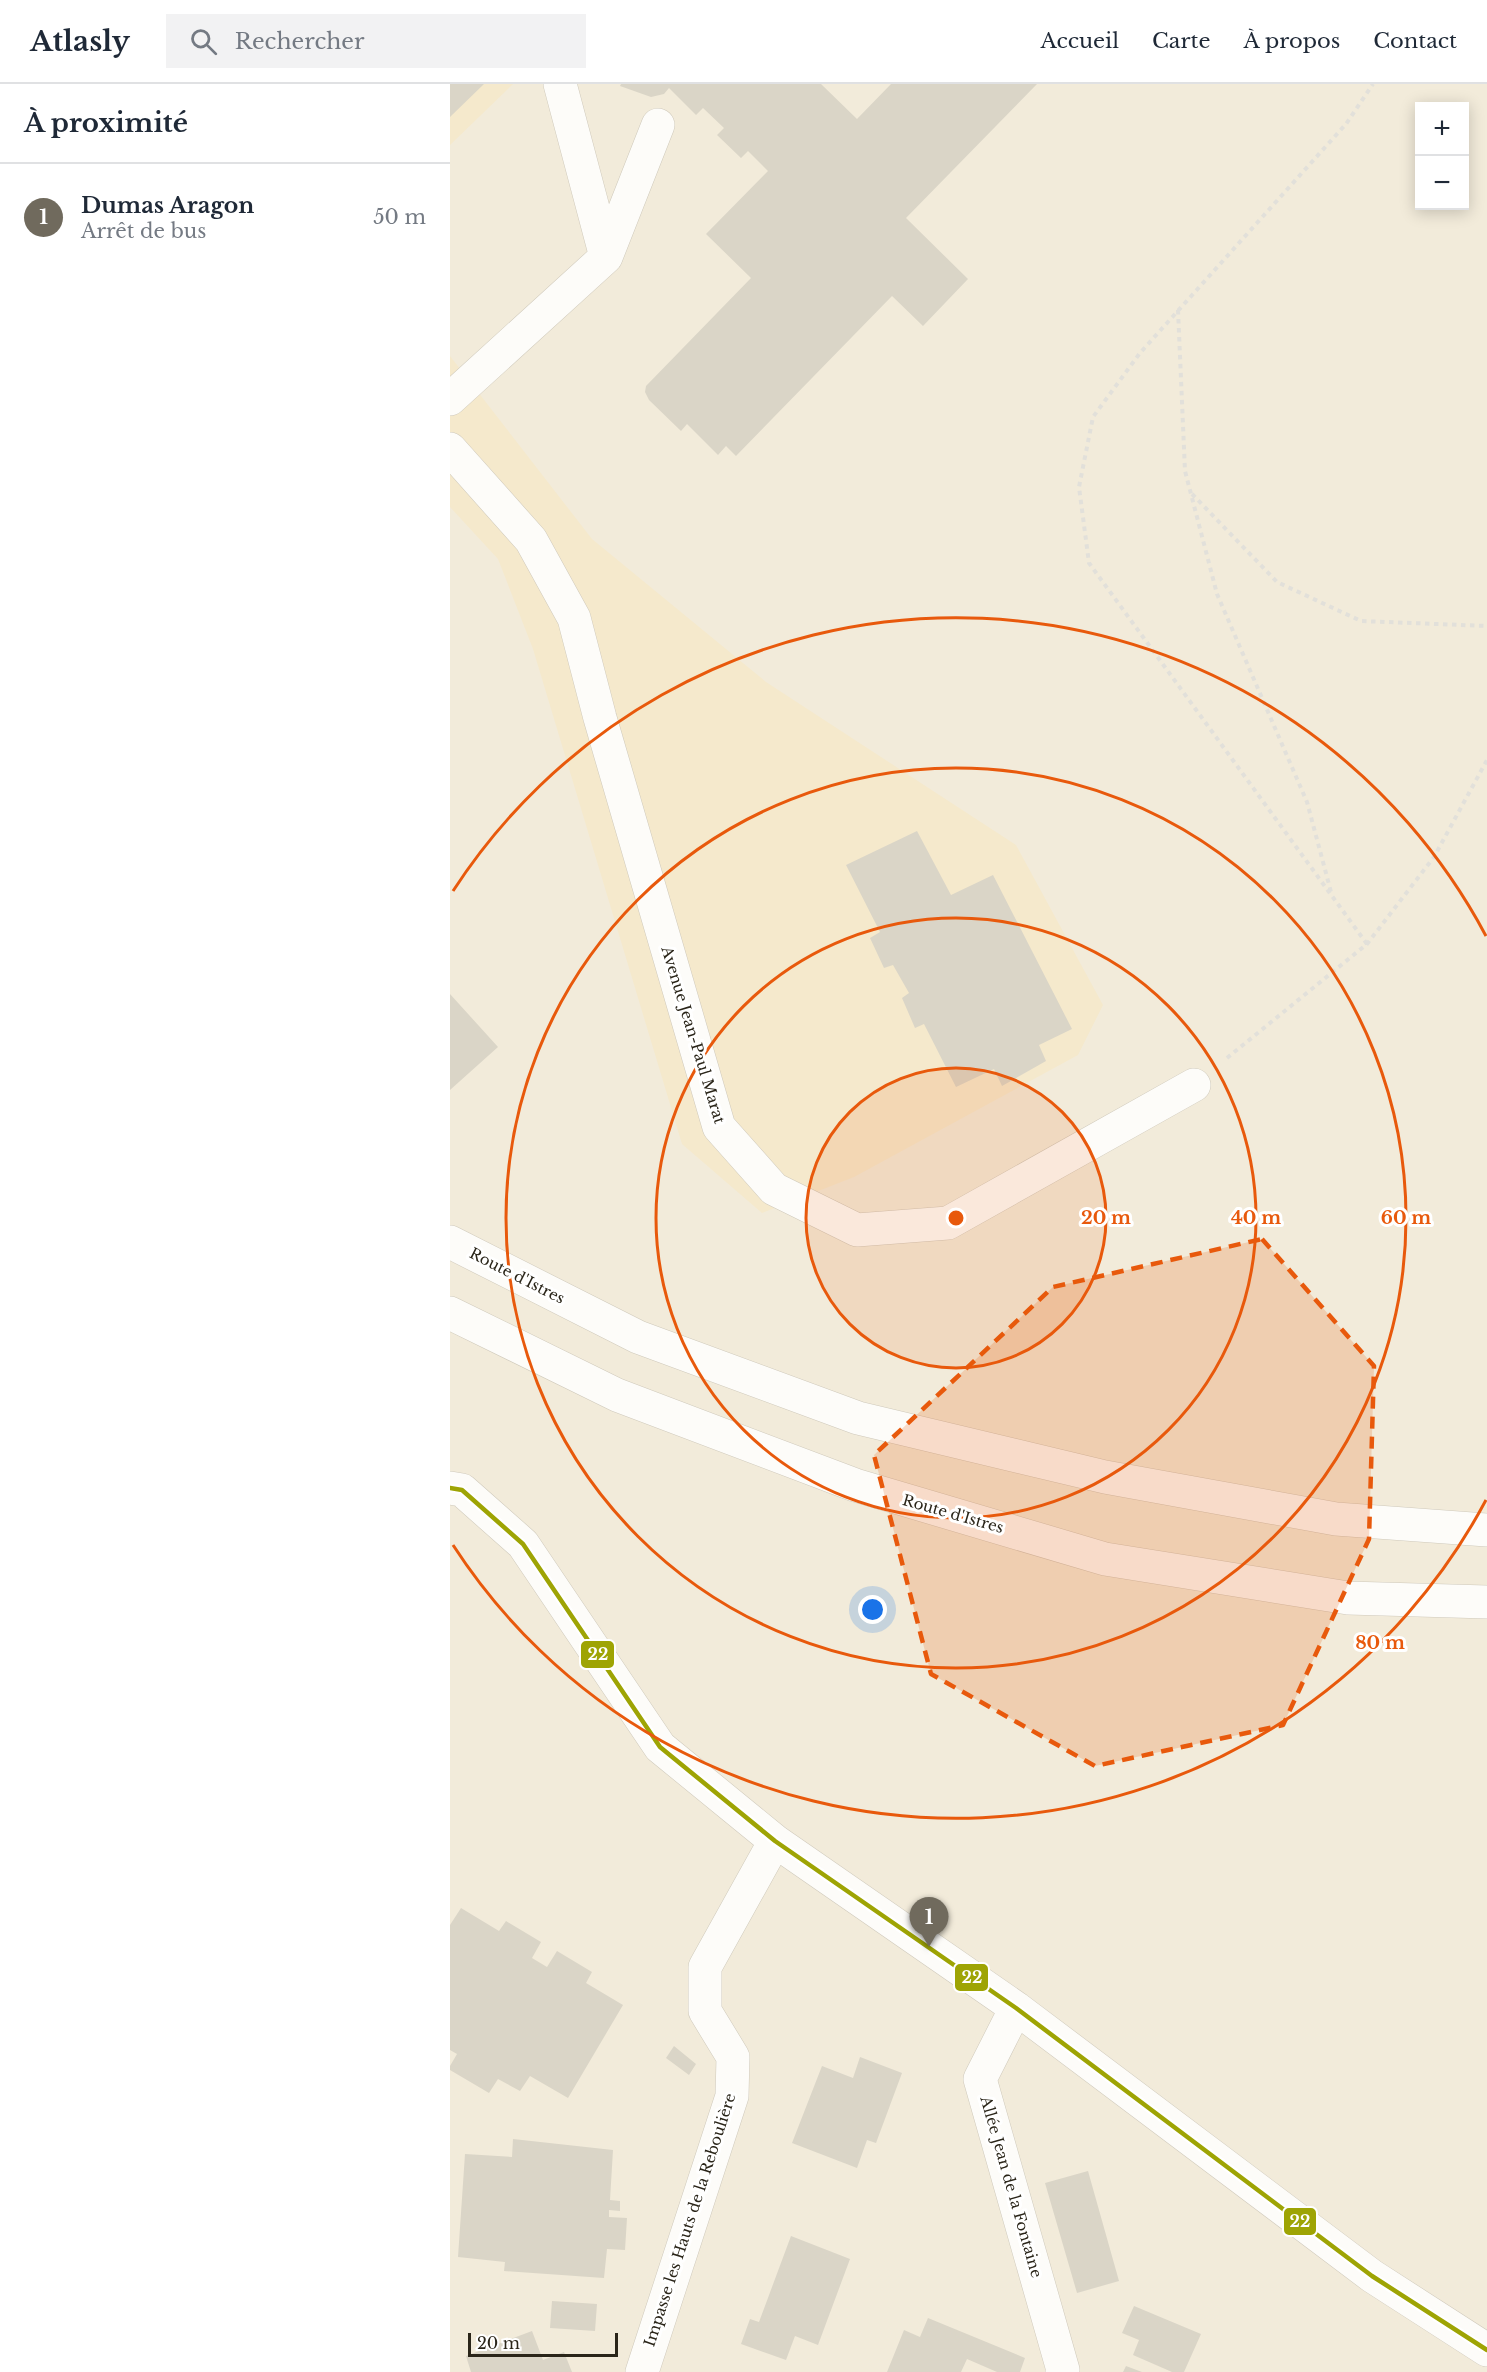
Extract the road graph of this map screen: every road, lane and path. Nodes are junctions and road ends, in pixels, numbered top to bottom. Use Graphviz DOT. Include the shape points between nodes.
graph roads {
  1 [pos="560,84"];
  2 [pos="1373,84"];
  3 [pos="658,125"];
  4 [pos="606,257"];
  5 [pos="1178,309"];
  6 [pos="450,399"];
  7 [pos="450,449"];
  8 [pos="1191,493"];
  9 [pos="1487,626"];
  10 [pos="1487,760"];
  11 [pos="1332,895"];
  12 [pos="1367,944"];
  13 [pos="1194,1085"];
  14 [pos="450,1242"];
  15 [pos="450,1313"];
  16 [pos="450,1488"];
  17 [pos="1487,1530"];
  18 [pos="1487,1602"];
  19 [pos="775,1841"];
  20 [pos="1016,2008"];
  21 [pos="1487,2350"];
  22 [pos="642,2372"];
  23 [pos="1062,2372"];
  1 -- 4 [label="street"];
  2 -- 5 [label="path" via="1346,124"];
  3 -- 4 [label="street"];
  4 -- 6 [label="street"];
  5 -- 8 [label="path" via="1185,471"];
  5 -- 11 [label="path" via="1093,417 1078,487 1089,563"];
  7 -- 13 [label="street, Avenue Jean-Paul Marat" via="531,540 574,618 719,1127 774,1189 857,1230 948,1223"];
  8 -- 9 [label="path" via="1278,582 1361,621"];
  8 -- 11 [label="path" via="1217,594 1307,801"];
  10 -- 12 [label="path" via="1434,857"];
  11 -- 12 [label="path"];
  12 -- 13 [label="path"];
  14 -- 17 [label="street, Route d'Istres" via="638,1337 858,1418 1105,1477 1335,1520"];
  15 -- 18 [label="street, Route d'Istres" via="617,1395 844,1481 1105,1559 1348,1598"];
  16 -- 19 [label="street" via="462,1490 523,1544 660,1747"];
  19 -- 20 [label="street"];
  19 -- 22 [label="street, Impasse les Hauts de la Reboulière" via="705,1967 705,2011 733,2058 732,2096"];
  20 -- 21 [label="street" via="1372,2276"];
  20 -- 23 [label="street, Allée Jean de la Fontaine" via="980,2079"];
}
